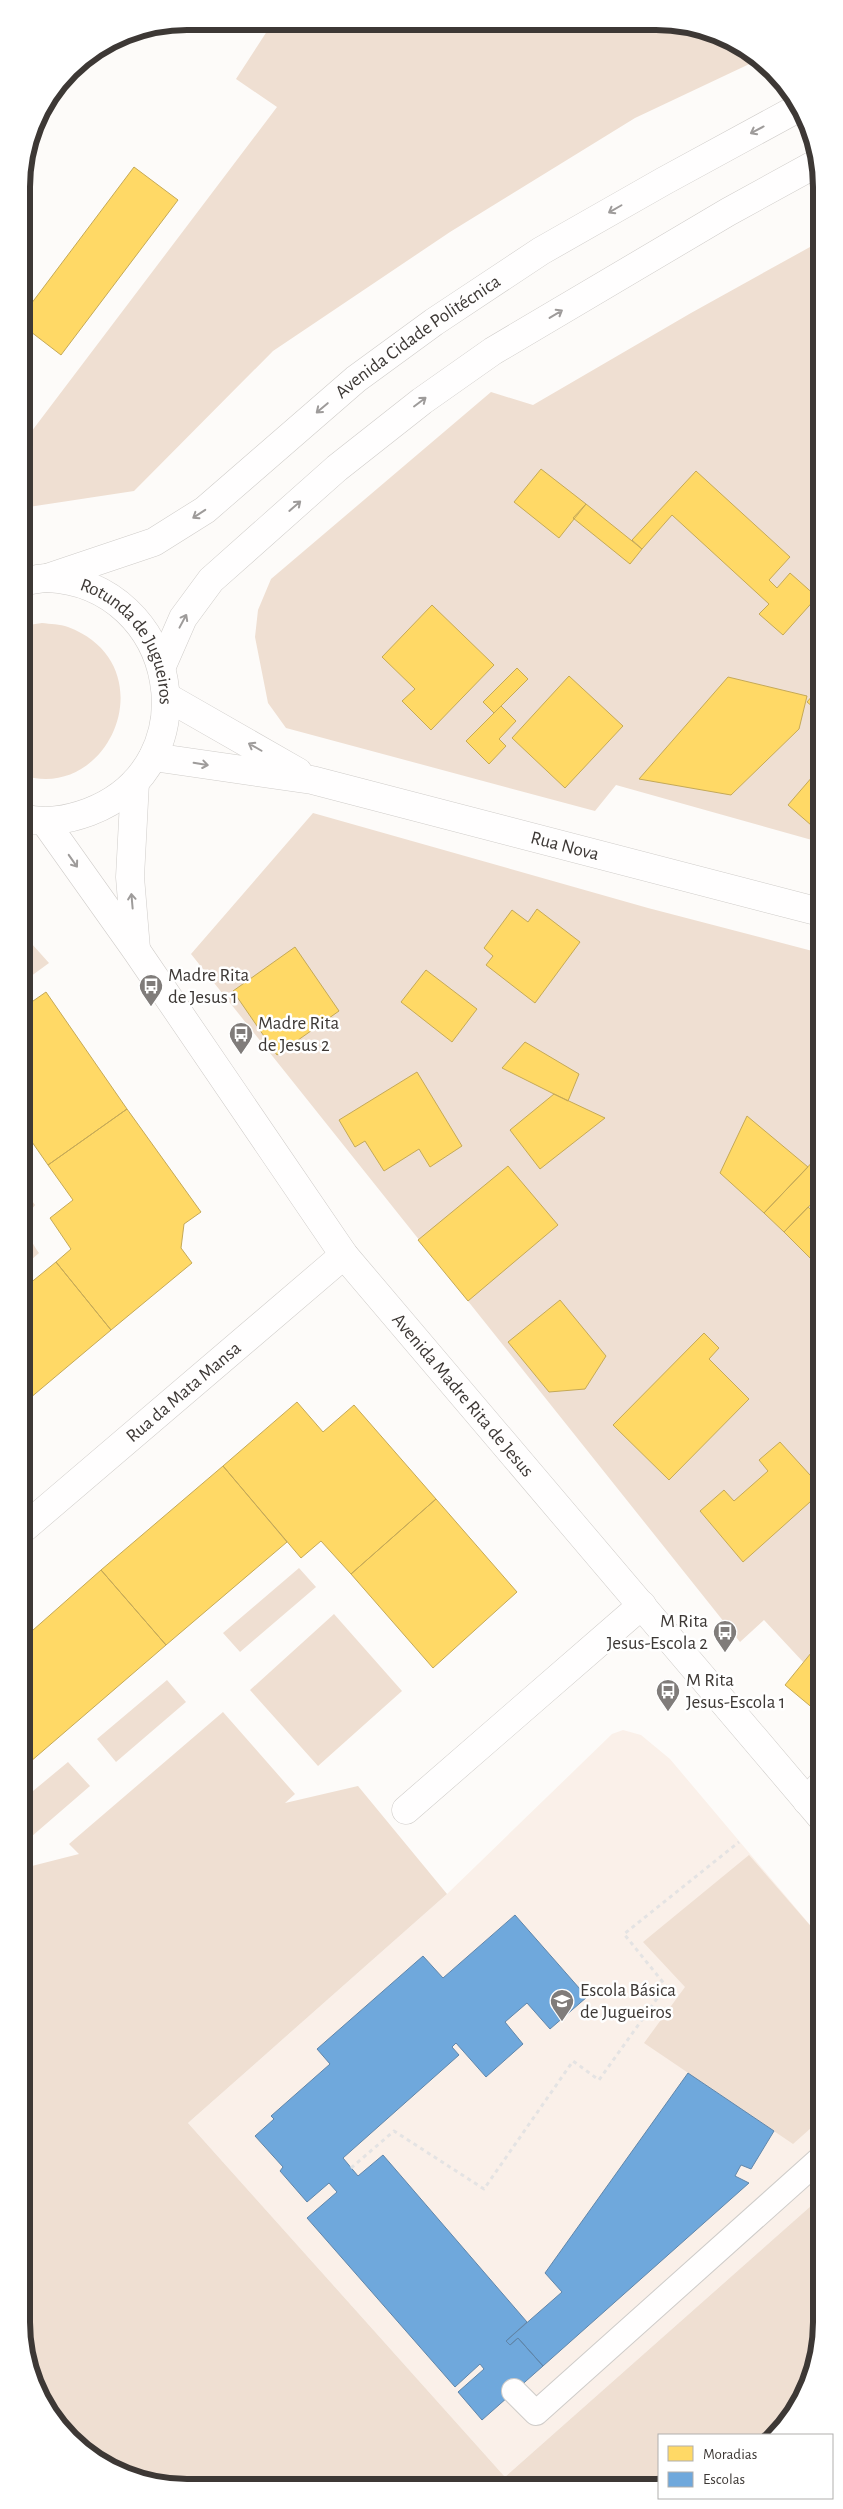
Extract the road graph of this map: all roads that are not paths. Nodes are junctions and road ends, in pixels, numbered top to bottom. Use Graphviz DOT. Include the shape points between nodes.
graph roads {
  1 [pos="793,111"];
  2 [pos="812,165"];
  3 [pos="35,580"];
  4 [pos="162,666"];
  5 [pos="167,697"];
  6 [pos="153,757"];
  7 [pos="312,780"];
  8 [pos="135,782"];
  9 [pos="31,823"];
  10 [pos="813,910"];
  11 [pos="136,950"];
  12 [pos="344,1255"];
  13 [pos="30,1523"];
  14 [pos="642,1605"];
  15 [pos="813,1798"];
  16 [pos="406,1810"];
  17 [pos="813,2165"];
  18 [pos="514,2391"];
  1 -- 3 [label="street, Avenida Cidade Politécnica, one-way" via="541,251 434,322 356,379 188,521 154,542"];
  4 -- 2 [label="street, one-way" via="183,618 211,580 337,468 422,401 493,351"];
  3 -- 4 [label="street, Rotunda de Jugueiros" via="78,582 106,594 131,612 150,637"];
  4 -- 5 [label="street, Rotunda de Jugueiros"];
  5 -- 6 [label="street, Rotunda de Jugueiros" via="164,728"];
  7 -- 5 [label="street, one-way"];
  6 -- 7 [label="street, one-way"];
  6 -- 8 [label="street, Rotunda de Jugueiros"];
  7 -- 10 [label="street, Rua Nova"];
  8 -- 9 [label="street, Rotunda de Jugueiros" via="106,805 71,818"];
  11 -- 8 [label="street, one-way" via="130,877"];
  9 -- 11 [label="street, Avenida Madre Rita de Jesus, one-way"];
  11 -- 12 [label="street, Avenida Madre Rita de Jesus"];
  12 -- 13 [label="street, Rua da Mata Mansa"];
  12 -- 14 [label="street, Avenida Madre Rita de Jesus"];
  14 -- 15 [label="street, Avenida Madre Rita de Jesus"];
  14 -- 16 [label="street"];
  17 -- 18 [label="lane" via="536,2413"];
}
